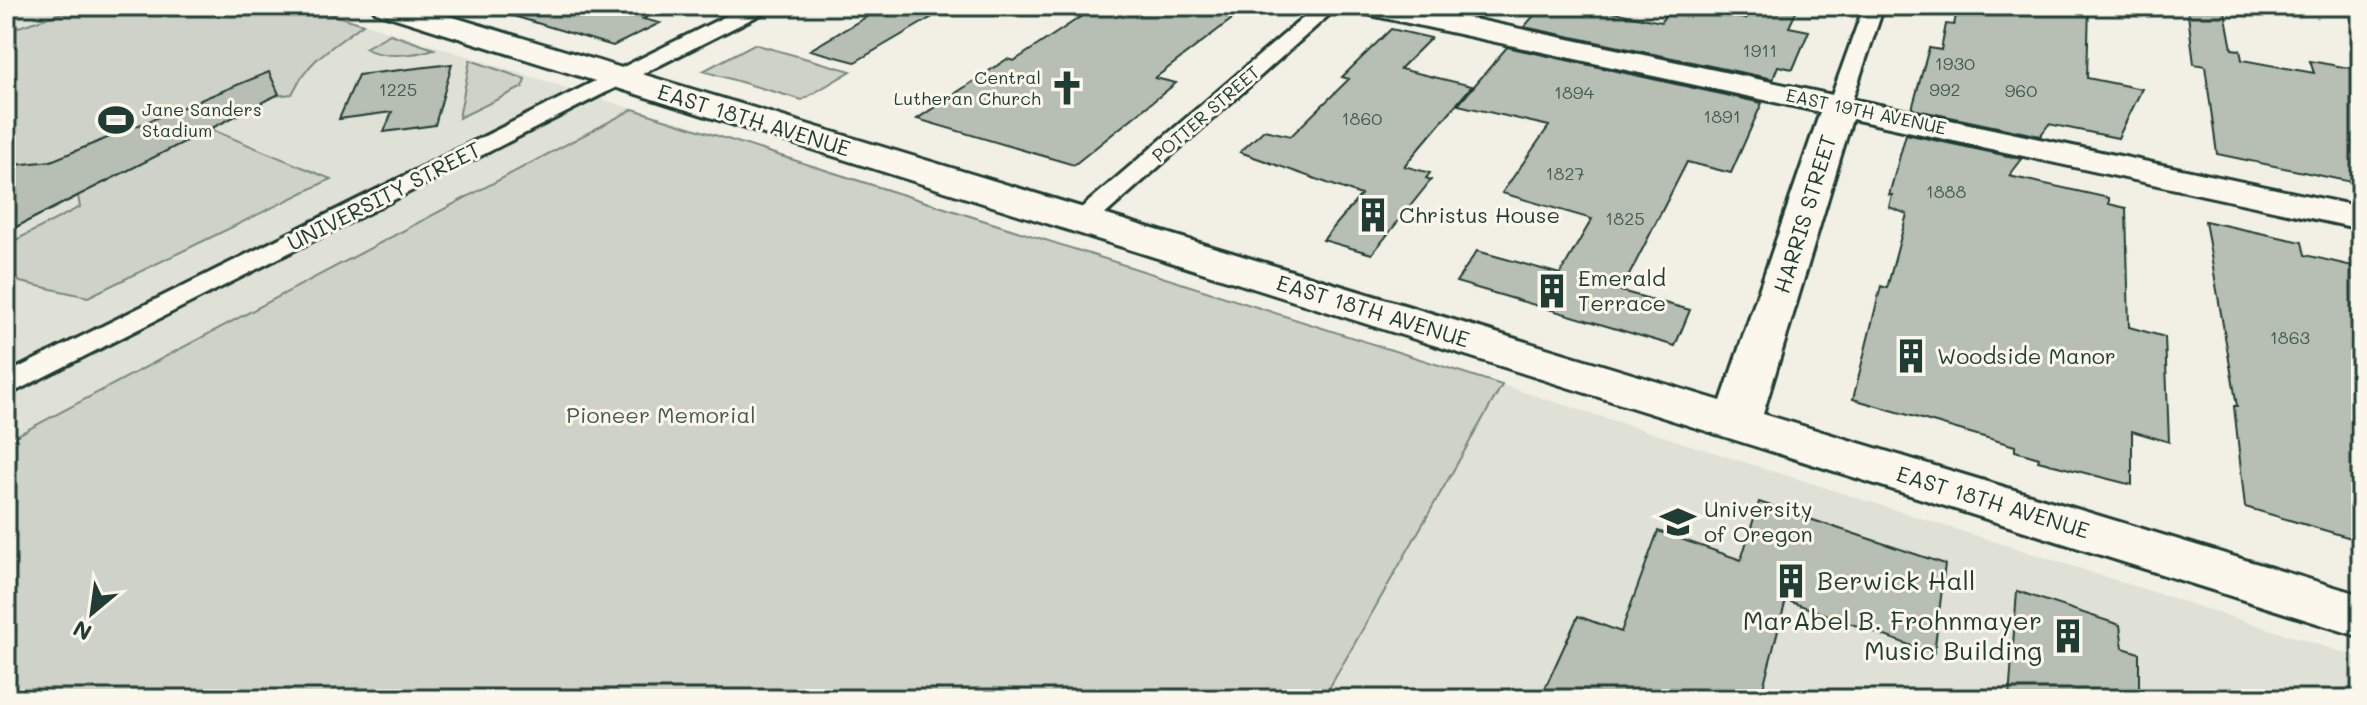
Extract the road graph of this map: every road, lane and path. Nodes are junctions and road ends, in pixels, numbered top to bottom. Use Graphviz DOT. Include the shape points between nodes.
graph roads {
  1 [pos="386,6"];
  2 [pos="762,6"];
  3 [pos="1329,6"];
  4 [pos="1371,6"];
  5 [pos="1874,6"];
  6 [pos="618,79"];
  7 [pos="1839,106"];
  8 [pos="2361,218"];
  9 [pos="1082,221"];
  10 [pos="6,386"];
  11 [pos="1737,423"];
  12 [pos="2361,616"];
  1 -- 6 [label="street, EAST 18TH AVENUE"];
  2 -- 6 [label="street, UNIVERSITY STREET"];
  3 -- 9 [label="street, POTTER STREET"];
  4 -- 7 [label="street, EAST 19TH AVENUE"];
  5 -- 7 [label="street, HARRIS STREET"];
  6 -- 9 [label="street, EAST 18TH AVENUE"];
  6 -- 10 [label="street, UNIVERSITY STREET"];
  7 -- 8 [label="street, EAST 19TH AVENUE"];
  7 -- 11 [label="street, HARRIS STREET"];
  9 -- 11 [label="street, EAST 18TH AVENUE"];
  11 -- 12 [label="street, EAST 18TH AVENUE"];
}
